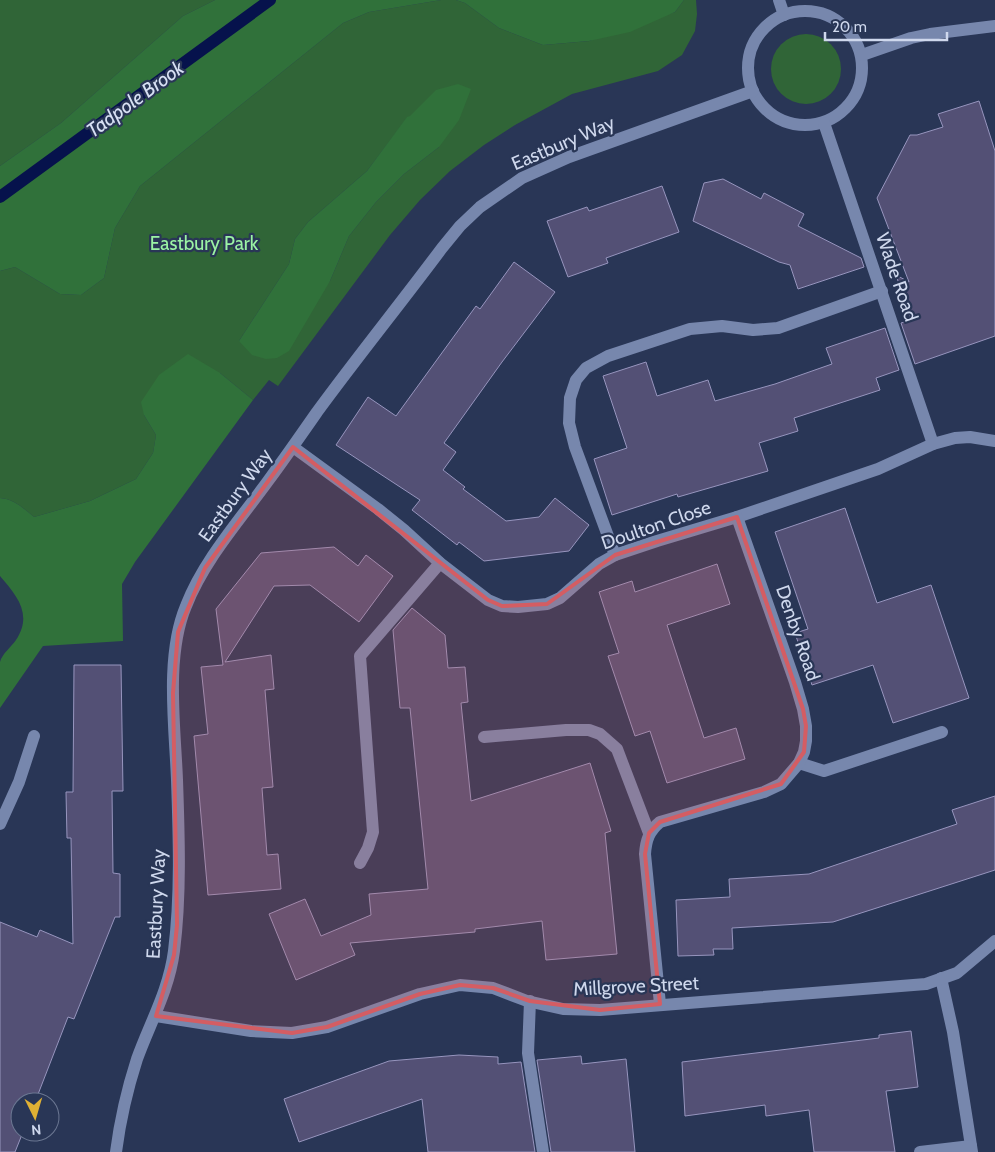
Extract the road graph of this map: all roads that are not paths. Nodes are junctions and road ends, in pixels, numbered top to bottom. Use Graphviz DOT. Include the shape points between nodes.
graph roads {
  1 [pos="779,0"];
  2 [pos="784,15"];
  3 [pos="995,26"];
  4 [pos="862,54"];
  5 [pos="753,91"];
  6 [pos="824,123"];
  7 [pos="882,291"];
  8 [pos="995,441"];
  9 [pos="933,444"];
  10 [pos="293,446"];
  11 [pos="737,518"];
  12 [pos="615,555"];
  13 [pos="440,563"];
  14 [pos="942,732"];
  15 [pos="34,736"];
  16 [pos="484,737"];
  17 [pos="799,763"];
  18 [pos="0,824"];
  19 [pos="649,833"];
  20 [pos="360,864"];
  21 [pos="995,941"];
  22 [pos="942,978"];
  23 [pos="530,1001"];
  24 [pos="660,1004"];
  25 [pos="156,1016"];
  26 [pos="972,1149"];
  27 [pos="116,1152"];
  28 [pos="543,1152"];
  29 [pos="920,1152"];
  1 -- 2 [label="street"];
  2 -- 4 [label="street" via="816,12 832,17 856,39"];
  2 -- 5 [label="street" via="768,24 756,38 748,73"];
  3 -- 4 [label="street" via="911,38"];
  4 -- 6 [label="street" via="863,71 851,103"];
  5 -- 6 [label="street" via="760,104 782,121 810,126"];
  5 -- 10 [label="street, Eastbury Way" via="569,157 522,178 500,192 460,226 442,248"];
  6 -- 7 [label="street, Wade Road"];
  7 -- 9 [label="street, Wade Road"];
  7 -- 12 [label="street" via="778,328 753,330 722,326 690,329 608,356 586,368 576,380 570,398 569,423"];
  8 -- 9 [label="street, Doulton Close" via="970,437"];
  9 -- 11 [label="street, Doulton Close" via="878,469"];
  10 -- 13 [label="street, Doulton Close" via="398,525"];
  10 -- 25 [label="street, Eastbury Way" via="205,568 185,607 178,632 173,693 178,826 177,925 167,984"];
  11 -- 12 [label="street, Doulton Close"];
  11 -- 17 [label="street, Denby Road" via="803,709 806,741"];
  12 -- 13 [label="street, Doulton Close" via="599,564 560,598 526,607 502,606 488,600"];
  13 -- 20 [label="street" via="360,656 373,832"];
  14 -- 17 [label="street" via="824,771"];
  15 -- 18 [label="street" via="13,799"];
  16 -- 19 [label="street" via="566,730 589,730 600,734 616,749"];
  17 -- 19 [label="street, Denby Road" via="781,784 764,792 660,822"];
  19 -- 24 [label="street" via="645,854"];
  21 -- 22 [label="street, Millgrove Street" via="957,973"];
  22 -- 24 [label="street, Millgrove Street" via="926,984"];
  22 -- 26 [label="street"];
  23 -- 24 [label="street, Millgrove Street" via="563,1009 600,1010"];
  23 -- 25 [label="street, Millgrove Street" via="493,988 460,985 420,994 327,1027 292,1033"];
  23 -- 28 [label="street" via="528,1053"];
  25 -- 27 [label="street, Eastbury Way" via="138,1059 121,1117"];
  26 -- 29 [label="street"];
}
